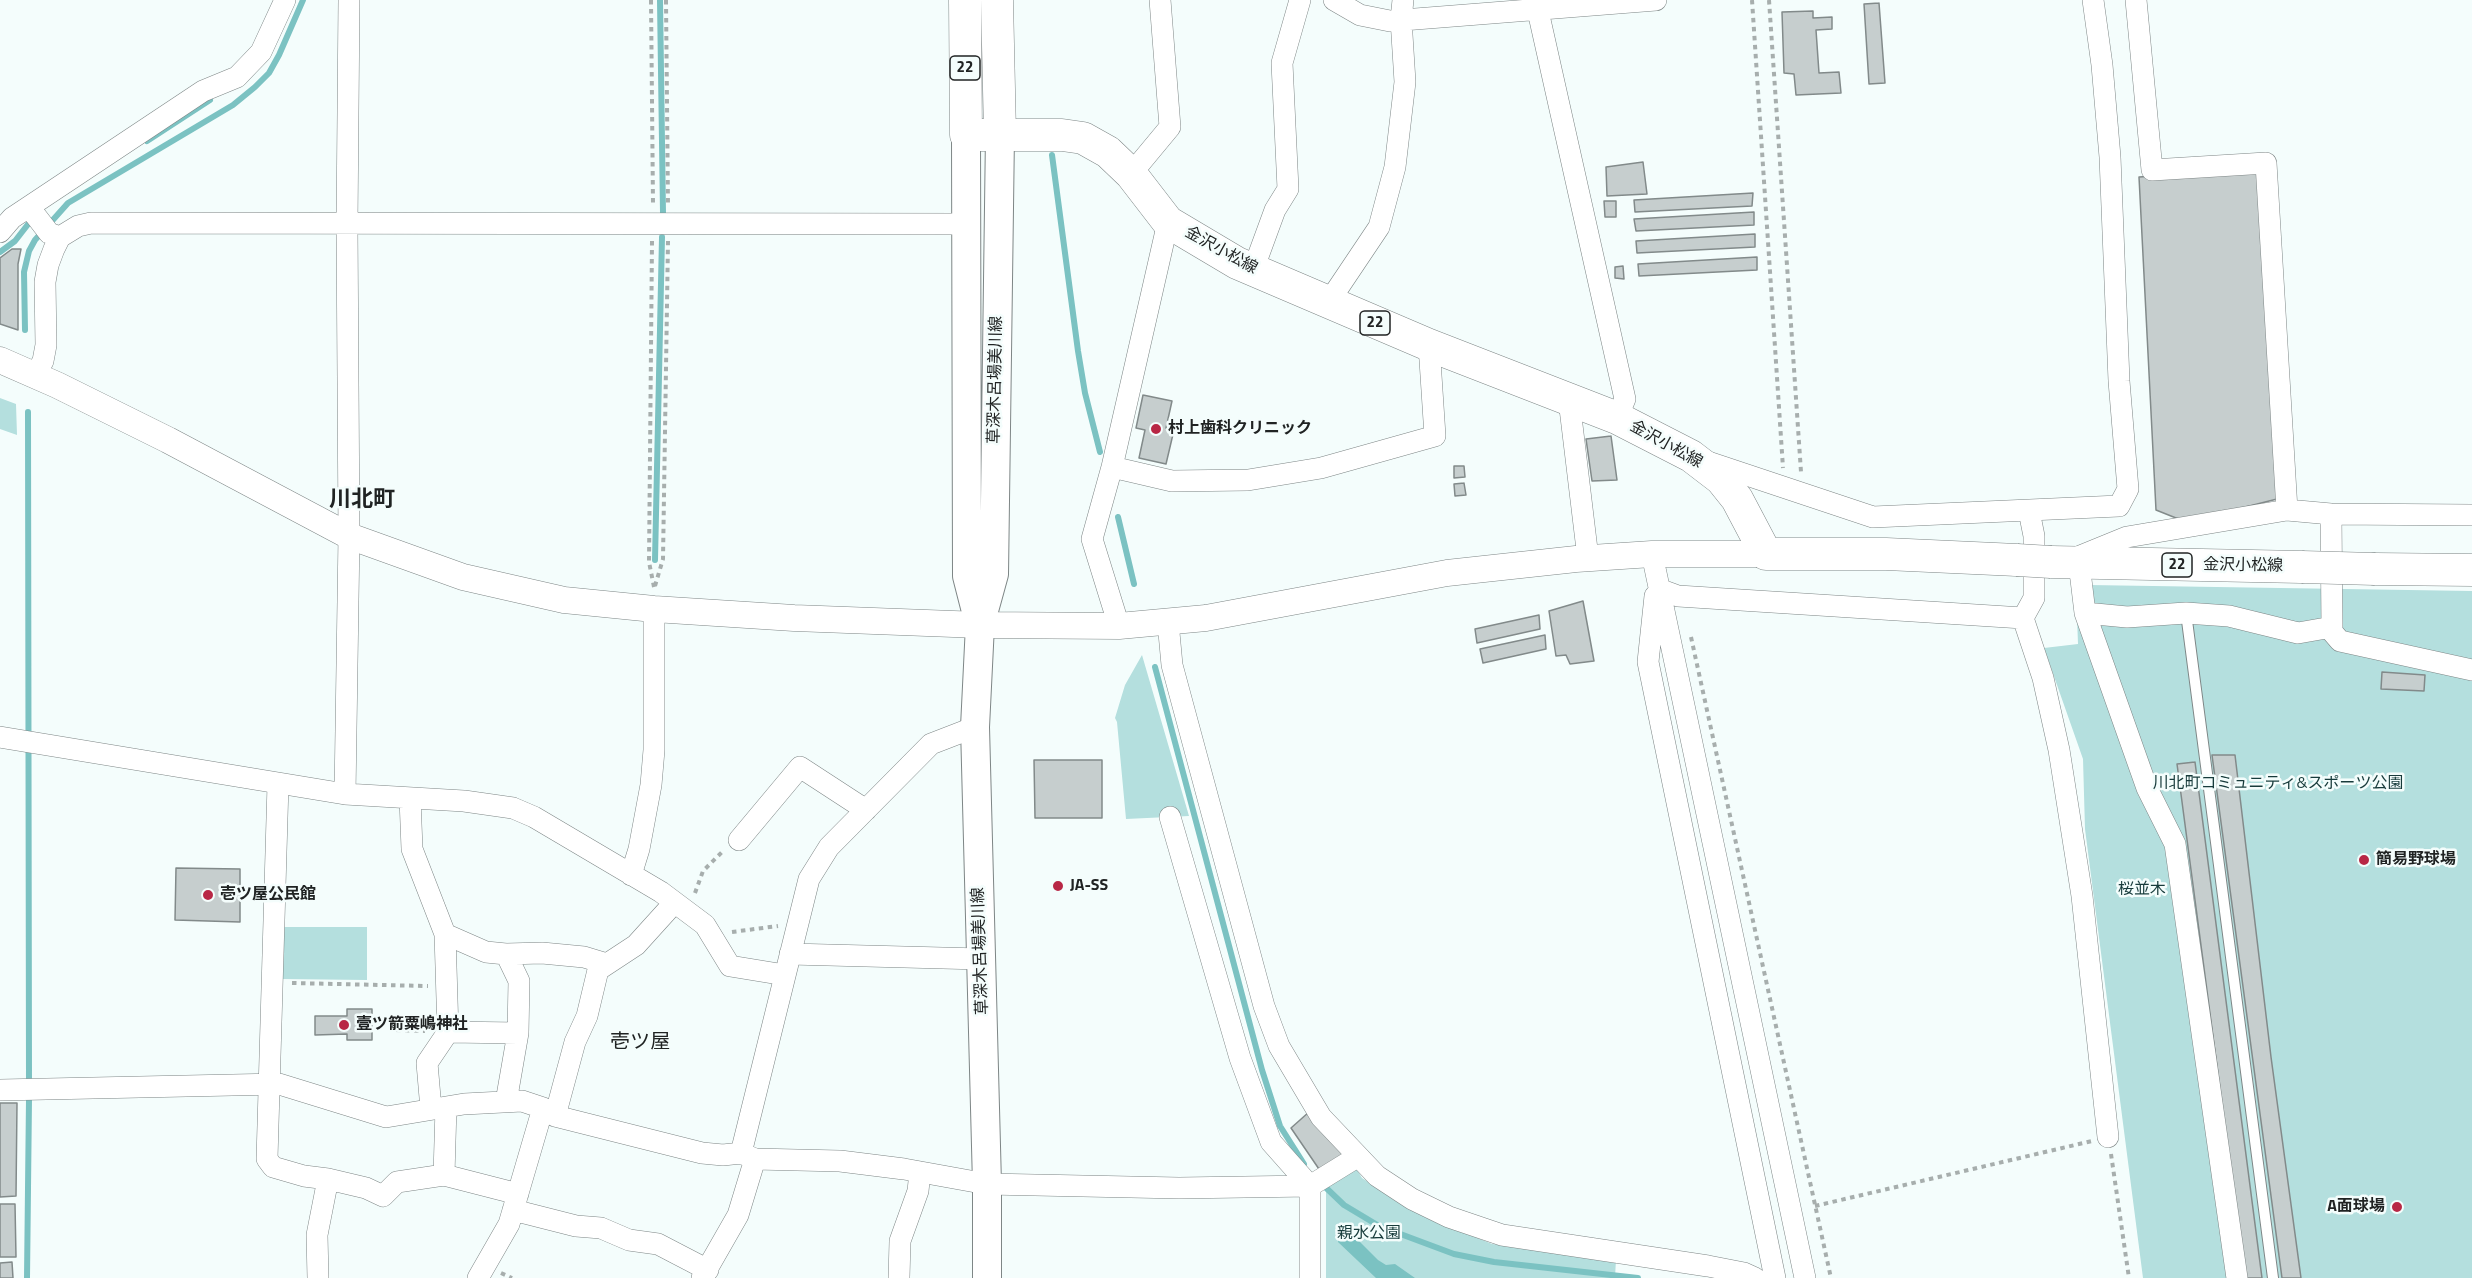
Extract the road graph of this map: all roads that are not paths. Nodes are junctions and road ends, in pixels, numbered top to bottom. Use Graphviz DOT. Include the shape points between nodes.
graph roads {
  1 [pos="285,0"];
  2 [pos="349,0"];
  3 [pos="965,0"];
  4 [pos="997,0"];
  5 [pos="1160,0"];
  6 [pos="1300,0"];
  7 [pos="1334,0"];
  8 [pos="1656,0"];
  9 [pos="2093,0"];
  10 [pos="2136,0"];
  11 [pos="1538,5"];
  12 [pos="1402,10"];
  13 [pos="1000,134"];
  14 [pos="966,135"];
  15 [pos="1131,174"];
  16 [pos="29,207"];
  17 [pos="1168,222"];
  18 [pos="966,224"];
  19 [pos="347,225"];
  20 [pos="0,232"];
  21 [pos="54,235"];
  22 [pos="1253,270"];
  23 [pos="1328,303"];
  24 [pos="1429,345"];
  25 [pos="0,360"];
  26 [pos="35,375"];
  27 [pos="1569,400"];
  28 [pos="1617,418"];
  29 [pos="1690,456"];
  30 [pos="1112,467"];
  31 [pos="2287,510"];
  32 [pos="2029,511"];
  33 [pos="2331,514"];
  34 [pos="2472,515"];
  35 [pos="349,536"];
  36 [pos="1652,554"];
  37 [pos="1766,554"];
  38 [pos="1588,558"];
  39 [pos="2065,562"];
  40 [pos="2472,570"];
  41 [pos="1658,586"];
  42 [pos="654,598"];
  43 [pos="2085,613"];
  44 [pos="2186,613"];
  45 [pos="2023,618"];
  46 [pos="1168,622"];
  47 [pos="980,625"];
  48 [pos="1119,626"];
  49 [pos="2328,627"];
  50 [pos="2472,670"];
  51 [pos="975,727"];
  52 [pos="7,738"];
  53 [pos="278,784"];
  54 [pos="345,795"];
  55 [pos="410,798"];
  56 [pos="866,810"];
  57 [pos="1170,817"];
  58 [pos="739,840"];
  59 [pos="631,876"];
  60 [pos="680,908"];
  61 [pos="445,934"];
  62 [pos="506,954"];
  63 [pos="790,954"];
  64 [pos="981,959"];
  65 [pos="607,964"];
  66 [pos="785,975"];
  67 [pos="448,1032"];
  68 [pos="518,1033"];
  69 [pos="269,1084"];
  70 [pos="0,1090"];
  71 [pos="506,1102"];
  72 [pos="439,1108"];
  73 [pos="549,1112"];
  74 [pos="2108,1137"];
  75 [pos="748,1156"];
  76 [pos="1357,1156"];
  77 [pos="920,1172"];
  78 [pos="444,1175"];
  79 [pos="328,1179"];
  80 [pos="987,1184"];
  81 [pos="1310,1186"];
  82 [pos="516,1202"];
  83 [pos="705,1274"];
  84 [pos="318,1278"];
  85 [pos="478,1278"];
  86 [pos="899,1278"];
  87 [pos="987,1278"];
  88 [pos="1311,1278"];
  89 [pos="1755,1278"];
  90 [pos="1775,1278"];
  91 [pos="1805,1278"];
  92 [pos="2237,1278"];
  93 [pos="2273,1278"];
  1 -- 16 [label="street" via="261,52 237,78 203,91"];
  2 -- 19 [label="street"];
  3 -- 14 [label="main road, 22"];
  4 -- 13 [label="main road, 22"];
  5 -- 15 [label="street" via="1170,127"];
  6 -- 22 [label="street" via="1282,63 1287,189"];
  7 -- 12 [label="street" via="1360,15 1390,21"];
  8 -- 11 [label="street"];
  9 -- 32 [label="street" via="2110,157 2119,381 2128,489 2119,506"];
  10 -- 31 [label="street" via="2152,170 2266,163"];
  11 -- 12 [label="street"];
  11 -- 28 [label="street" via="1625,399"];
  12 -- 23 [label="street" via="1405,82 1395,167 1379,227"];
  13 -- 14 [label="main road, 金沢小松線 / 22"];
  13 -- 15 [label="main road, 金沢小松線 / 22" via="1083,138 1108,152"];
  13 -- 47 [label="main road, 草深木呂場美川線" via="994,574"];
  14 -- 18 [label="main road, 草深木呂場美川線"];
  15 -- 17 [label="main road, 金沢小松線 / 22"];
  16 -- 20 [label="street"];
  16 -- 21 [label="street"];
  17 -- 22 [label="main road, 金沢小松線 / 22"];
  17 -- 30 [label="street"];
  18 -- 19 [label="street"];
  18 -- 47 [label="main road, 草深木呂場美川線" via="967,576"];
  19 -- 21 [label="street" via="92,224"];
  19 -- 35 [label="street"];
  21 -- 26 [label="street" via="45,282 46,345"];
  22 -- 23 [label="main road, 金沢小松線 / 22"];
  23 -- 24 [label="main road, 金沢小松線 / 22"];
  24 -- 27 [label="main road, 金沢小松線 / 22"];
  24 -- 30 [label="street" via="1435,436 1321,468 1248,480 1172,481"];
  25 -- 26 [label="street"];
  26 -- 35 [label="street"];
  27 -- 28 [label="main road, 金沢小松線 / 22"];
  27 -- 38 [label="street"];
  28 -- 29 [label="main road, 金沢小松線 / 22"];
  29 -- 32 [label="street" via="1873,516"];
  29 -- 37 [label="main road, 金沢小松線 / 22" via="1721,479 1737,499"];
  30 -- 48 [label="street" via="1092,539"];
  31 -- 33 [label="street"];
  31 -- 39 [label="street" via="2127,537"];
  32 -- 45 [label="street" via="2034,536 2034,598"];
  33 -- 34 [label="street"];
  33 -- 49 [label="street" via="2332,627"];
  35 -- 42 [label="street" via="463,577 522,592 564,600"];
  35 -- 54 [label="street"];
  36 -- 37 [label="street"];
  36 -- 38 [label="street"];
  36 -- 41 [label="street"];
  37 -- 39 [label="main road, 金沢小松線 / 22, bridge" via="1886,554"];
  38 -- 46 [label="street" via="1447,573"];
  39 -- 40 [label="main road, 金沢小松線 / 22, bridge"];
  39 -- 43 [label="street"];
  41 -- 45 [label="street" via="1678,596"];
  41 -- 90 [label="street" via="1648,662"];
  41 -- 91 [label="street"];
  42 -- 47 [label="street" via="794,618"];
  42 -- 59 [label="street" via="652,774"];
  43 -- 44 [label="street" via="2127,617"];
  43 -- 92 [label="street" via="2147,788 2175,844"];
  44 -- 49 [label="street" via="2229,616 2298,633"];
  44 -- 93 [label="lane"];
  45 -- 74 [label="street" via="2043,678 2059,750 2082,896"];
  46 -- 48 [label="street"];
  46 -- 76 [label="street" via="1172,665 1264,1006 1296,1078 1321,1117"];
  47 -- 48 [label="street"];
  47 -- 51 [label="main road, 草深木呂場美川線"];
  49 -- 50 [label="street" via="2340,641"];
  51 -- 56 [label="street" via="931,744"];
  51 -- 64 [label="main road, 草深木呂場美川線"];
  52 -- 53 [label="street"];
  53 -- 54 [label="street"];
  53 -- 69 [label="street"];
  54 -- 55 [label="street"];
  55 -- 59 [label="street" via="513,808"];
  55 -- 61 [label="street" via="412,849"];
  56 -- 58 [label="street" via="800,766"];
  56 -- 63 [label="street" via="829,848 809,879"];
  57 -- 81 [label="street" via="1240,1058 1271,1142"];
  59 -- 60 [label="street" via="661,892"];
  60 -- 65 [label="street"];
  60 -- 66 [label="street" via="705,925 730,966"];
  61 -- 62 [label="street" via="486,952"];
  61 -- 67 [label="street"];
  62 -- 65 [label="street" via="574,956"];
  62 -- 68 [label="street" via="519,981"];
  63 -- 64 [label="street"];
  63 -- 66 [label="street"];
  64 -- 80 [label="main road, 草深木呂場美川線"];
  65 -- 73 [label="street" via="598,970 587,1016"];
  66 -- 75 [label="street"];
  67 -- 68 [label="street"];
  67 -- 72 [label="street" via="427,1063"];
  68 -- 71 [label="street"];
  69 -- 70 [label="street"];
  69 -- 72 [label="street" via="305,1091 386,1117"];
  69 -- 79 [label="street" via="267,1159 273,1167"];
  71 -- 72 [label="street"];
  71 -- 73 [label="street" via="522,1101"];
  72 -- 78 [label="street"];
  73 -- 75 [label="street" via="702,1153"];
  73 -- 82 [label="street"];
  75 -- 77 [label="street" via="840,1161"];
  75 -- 83 [label="street" via="738,1215"];
  76 -- 81 [label="street"];
  76 -- 89 [label="street" via="1377,1176 1412,1199 1502,1235 1708,1266"];
  77 -- 80 [label="street"];
  77 -- 86 [label="street" via="918,1191 900,1241"];
  78 -- 79 [label="street" via="397,1182 383,1196"];
  78 -- 82 [label="street"];
  79 -- 84 [label="street" via="317,1235"];
  80 -- 81 [label="street"];
  80 -- 87 [label="main road, 草深木呂場美川線"];
  81 -- 88 [label="street"];
  82 -- 83 [label="street" via="576,1226 601,1228 629,1240 658,1244"];
  82 -- 85 [label="street" via="509,1224"];
}
